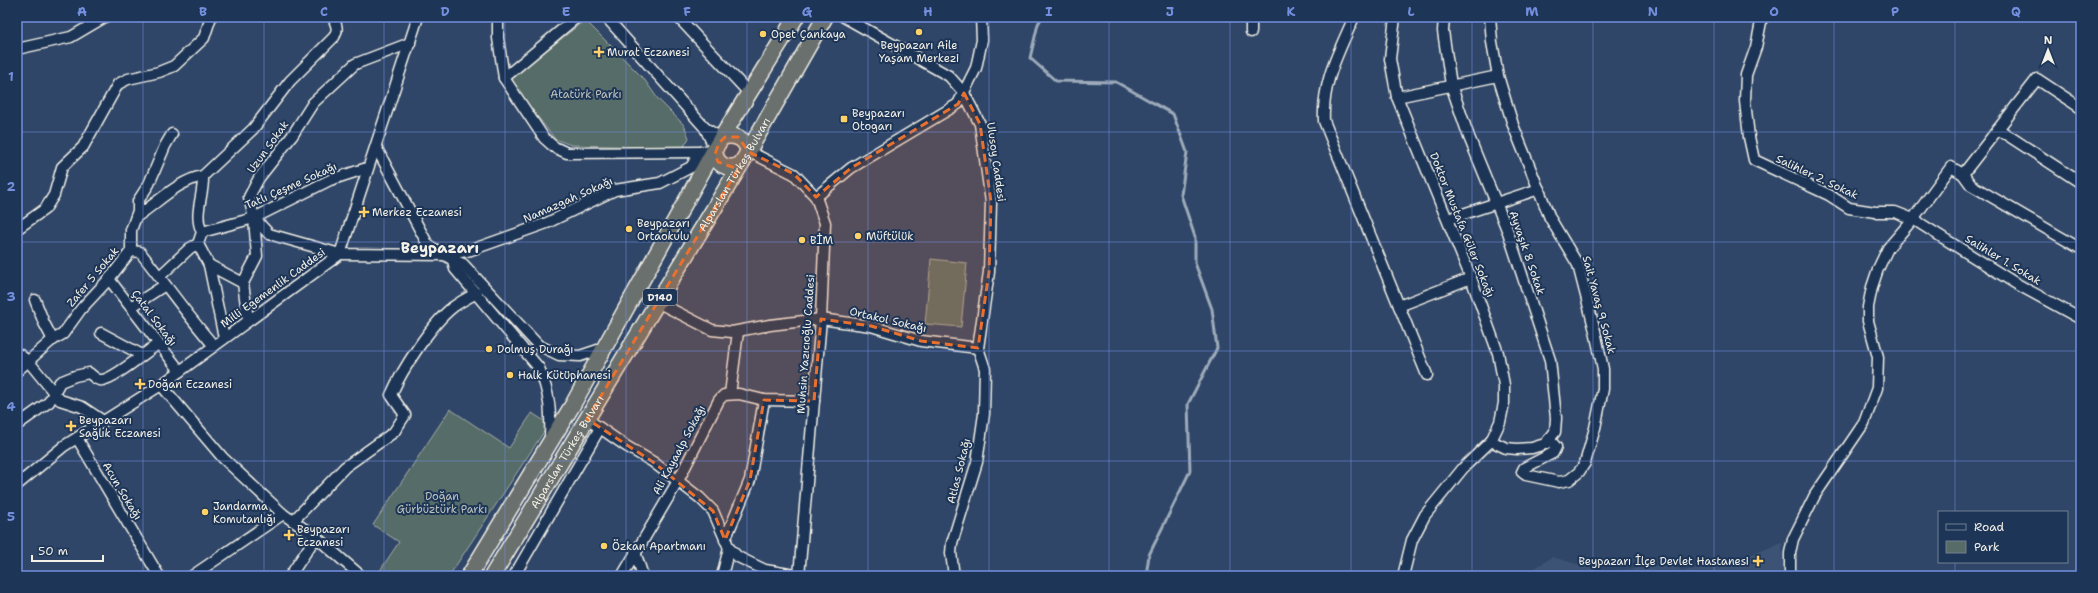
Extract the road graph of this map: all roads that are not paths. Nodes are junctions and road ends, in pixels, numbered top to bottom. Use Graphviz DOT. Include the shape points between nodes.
graph roads {
  1 [pos="105,17"];
  2 [pos="211,17"];
  3 [pos="333,17"];
  4 [pos="418,17"];
  5 [pos="498,17"];
  6 [pos="578,17"];
  7 [pos="606,17"];
  8 [pos="678,17"];
  9 [pos="796,17"];
  10 [pos="825,17"];
  11 [pos="844,17"];
  12 [pos="981,17"];
  13 [pos="1251,17"];
  14 [pos="1354,17"];
  15 [pos="1395,17"];
  16 [pos="1444,17"];
  17 [pos="1490,17"];
  18 [pos="1762,17"];
  19 [pos="1252,32"];
  20 [pos="410,43"];
  21 [pos="17,49"];
  22 [pos="1498,76"];
  23 [pos="504,78"];
  24 [pos="1451,85"];
  25 [pos="964,93"];
  26 [pos="750,94"];
  27 [pos="1397,97"];
  28 [pos="2081,108"];
  29 [pos="1998,129"];
  30 [pos="172,134"];
  31 [pos="718,144"];
  32 [pos="376,147"];
  33 [pos="700,152"];
  34 [pos="744,158"];
  35 [pos="367,168"];
  36 [pos="1963,174"];
  37 [pos="203,176"];
  38 [pos="2081,183"];
  39 [pos="1539,189"];
  40 [pos="816,197"];
  41 [pos="1497,202"];
  42 [pos="136,217"];
  43 [pos="254,218"];
  44 [pos="1448,219"];
  45 [pos="1913,219"];
  46 [pos="17,229"];
  47 [pos="202,232"];
  48 [pos="198,244"];
  49 [pos="2081,249"];
  50 [pos="130,251"];
  51 [pos="340,254"];
  52 [pos="449,258"];
  53 [pos="209,265"];
  54 [pos="1471,278"];
  55 [pos="110,279"];
  56 [pos="162,280"];
  57 [pos="243,283"];
  58 [pos="477,293"];
  59 [pos="34,300"];
  60 [pos="657,302"];
  61 [pos="1398,306"];
  62 [pos="131,308"];
  63 [pos="821,319"];
  64 [pos="2081,319"];
  65 [pos="248,320"];
  66 [pos="738,332"];
  67 [pos="101,333"];
  68 [pos="224,338"];
  69 [pos="53,340"];
  70 [pos="158,344"];
  71 [pos="214,346"];
  72 [pos="604,348"];
  73 [pos="978,348"];
  74 [pos="17,355"];
  75 [pos="142,355"];
  76 [pos="29,362"];
  77 [pos="180,371"];
  78 [pos="17,372"];
  79 [pos="1427,375"];
  80 [pos="161,385"];
  81 [pos="54,392"];
  82 [pos="730,394"];
  83 [pos="764,400"];
  84 [pos="814,401"];
  85 [pos="587,419"];
  86 [pos="103,421"];
  87 [pos="17,425"];
  88 [pos="600,428"];
  89 [pos="77,438"];
  90 [pos="1549,439"];
  91 [pos="1491,441"];
  92 [pos="550,443"];
  93 [pos="678,481"];
  94 [pos="17,485"];
  95 [pos="283,514"];
  96 [pos="294,521"];
  97 [pos="316,537"];
  98 [pos="727,544"];
  99 [pos="635,552"];
  100 [pos="196,575"];
  101 [pos="159,576"];
  102 [pos="290,576"];
  103 [pos="361,576"];
  104 [pos="469,576"];
  105 [pos="492,576"];
  106 [pos="514,576"];
  107 [pos="622,576"];
  108 [pos="643,576"];
  109 [pos="722,576"];
  110 [pos="800,576"];
  111 [pos="954,576"];
  112 [pos="1403,576"];
  113 [pos="1790,576"];
  1 -- 21 [label="street" via="71,37"];
  2 -- 46 [label="street" via="204,38 174,66 118,84 83,147 62,167 54,195 45,209"];
  3 -- 37 [label="street" via="338,32 334,37 290,81 253,130"];
  4 -- 20 [label="street, Milli Egemenlik Caddesi"];
  5 -- 23 [label="street" via="498,38"];
  6 -- 23 [label="street"];
  7 -- 31 [label="street"];
  8 -- 26 [label="street"];
  9 -- 26 [label="highway, Alparslan Türkeş Bulvarı / D140"];
  10 -- 34 [label="highway, Alparslan Türkeş Bulvarı / D140"];
  11 -- 25 [label="street, Ulusoy Caddesi" via="949,76"];
  12 -- 25 [label="street" via="982,40 976,68"];
  13 -- 19 [label="street"];
  14 -- 61 [label="street" via="1327,82 1323,101 1324,121"];
  15 -- 27 [label="street, Doktor Mustafa Güler Sokağı" via="1390,59"];
  16 -- 24 [label="street, Ayvaşık 8 Sokak" via="1443,31"];
  17 -- 22 [label="street, Sait Yavaş 9 Sokak"];
  18 -- 45 [label="street, Salihler 2. Sokak" via="1756,47 1746,74 1745,101 1754,160 1829,195 1849,208 1894,212"];
  20 -- 32 [label="street, Milli Egemenlik Caddesi"];
  20 -- 43 [label="street, Uzun Sokak" via="355,64 313,103 292,136 259,178 249,197"];
  22 -- 24 [label="street"];
  22 -- 39 [label="street, Sait Yavaş 9 Sokak" via="1513,125"];
  23 -- 33 [label="street" via="544,138 554,147 567,153"];
  24 -- 27 [label="street"];
  24 -- 41 [label="street, Ayvaşık 8 Sokak" via="1468,136"];
  25 -- 40 [label="street" via="958,104 851,168"];
  25 -- 73 [label="street, Ulusoy Caddesi" via="980,124 991,202 989,272"];
  26 -- 31 [label="highway, Alparslan Türkeş Bulvarı / D140"];
  27 -- 44 [label="street, Doktor Mustafa Güler Sokağı"];
  28 -- 29 [label="street" via="2038,79"];
  29 -- 36 [label="street"];
  29 -- 38 [label="street"];
  30 -- 42 [label="street, Zafer 5 Sokak" via="149,184 138,201"];
  31 -- 33 [label="street"];
  31 -- 34 [label="highway" via="730,136 738,137 745,143"];
  31 -- 34 [label="highway" via="716,158 722,165 730,168"];
  31 -- 72 [label="highway, Alparslan Türkeş Bulvarı / D140"];
  32 -- 35 [label="street, Milli Egemenlik Caddesi"];
  32 -- 52 [label="street" via="428,245"];
  33 -- 52 [label="street, Namazgah Sokağı" via="691,167 660,184 615,190 540,226"];
  34 -- 40 [label="street, Muhsin Yazıcıoğlu Caddesi" via="794,174"];
  34 -- 60 [label="highway, Alparslan Türkeş Bulvarı / D140"];
  35 -- 43 [label="street, Tatlı Çeşme Sokağı" via="330,180"];
  35 -- 51 [label="street, Milli Egemenlik Caddesi"];
  36 -- 45 [label="street" via="1951,166"];
  36 -- 49 [label="street" via="1971,185"];
  37 -- 42 [label="street" via="196,177 179,187"];
  37 -- 47 [label="street" via="204,186 197,219"];
  39 -- 41 [label="street"];
  39 -- 90 [label="street, Sait Yavaş 9 Sokak" via="1550,218 1578,265 1603,369 1603,389 1585,463 1569,480 1546,480 1526,476 1522,472 1524,468 1553,453 1556,447"];
  40 -- 63 [label="street, Muhsin Yazıcıoğlu Caddesi" via="825,223"];
  41 -- 44 [label="street"];
  41 -- 90 [label="street, Ayvaşık 8 Sokak" via="1550,360 1556,418 1555,432"];
  42 -- 50 [label="street, Zafer 5 Sokak" via="131,230"];
  43 -- 47 [label="street, Tatlı Çeşme Sokağı"];
  43 -- 51 [label="street, Namazgah Sokağı" via="269,234"];
  43 -- 57 [label="street, Uzun Sokak" via="257,256"];
  44 -- 54 [label="street, Doktor Mustafa Güler Sokağı"];
  45 -- 64 [label="street, Salihler 1. Sokak" via="2015,283"];
  45 -- 113 [label="street" via="1888,248 1872,287 1868,321 1879,370 1872,405 1864,423 1805,514 1790,553"];
  47 -- 48 [label="street"];
  48 -- 53 [label="street"];
  48 -- 56 [label="street" via="190,248"];
  50 -- 55 [label="street, Zafer 5 Sokak"];
  50 -- 56 [label="street" via="140,252"];
  51 -- 52 [label="street, Namazgah Sokağı"];
  51 -- 65 [label="street, Milli Egemenlik Caddesi"];
  52 -- 58 [label="street"];
  52 -- 72 [label="street" via="463,264 538,345 559,355 580,356"];
  53 -- 57 [label="street"];
  53 -- 68 [label="street"];
  54 -- 61 [label="street"];
  54 -- 91 [label="street, Doktor Mustafa Güler Sokağı" via="1498,353 1504,385 1500,422"];
  55 -- 62 [label="street, Çatal Sokağı"];
  55 -- 69 [label="street, Zafer 5 Sokak" via="81,309 63,334"];
  56 -- 62 [label="street"];
  56 -- 71 [label="street" via="187,315"];
  57 -- 65 [label="street"];
  58 -- 92 [label="street" via="539,368 547,388 551,410"];
  58 -- 96 [label="street" via="452,308 424,340 398,380 391,395 405,416 394,432 345,468"];
  59 -- 69 [label="street"];
  60 -- 66 [label="street, Ortakol Sokağı" via="712,330"];
  60 -- 85 [label="highway, Alparslan Türkeş Bulvarı / D140"];
  61 -- 79 [label="street"];
  62 -- 70 [label="street, Çatal Sokağı"];
  63 -- 66 [label="street, Ortakol Sokağı"];
  63 -- 73 [label="street, Ortakol Sokağı" via="871,326 921,341"];
  63 -- 84 [label="street, Muhsin Yazıcıoğlu Caddesi"];
  65 -- 68 [label="street, Milli Egemenlik Caddesi"];
  66 -- 82 [label="street"];
  67 -- 75 [label="street"];
  68 -- 71 [label="street, Milli Egemenlik Caddesi"];
  69 -- 76 [label="street, Zafer 5 Sokak"];
  70 -- 75 [label="street"];
  70 -- 77 [label="street, Çatal Sokağı"];
  71 -- 77 [label="street, Milli Egemenlik Caddesi"];
  72 -- 92 [label="highway, Alparslan Türkeş Bulvarı / D140"];
  73 -- 111 [label="street, Atlas Sokağı" via="985,370 984,414 976,462 952,543 951,564"];
  74 -- 76 [label="street"];
  75 -- 81 [label="street" via="112,377 97,380 89,373 74,376 60,382"];
  76 -- 78 [label="street, Zafer 5 Sokak"];
  76 -- 81 [label="street"];
  77 -- 80 [label="street, Milli Egemenlik Caddesi"];
  80 -- 86 [label="street, Milli Egemenlik Caddesi"];
  80 -- 95 [label="street" via="223,458"];
  81 -- 86 [label="street" via="60,400 82,407"];
  81 -- 87 [label="street" via="49,402"];
  82 -- 83 [label="street"];
  82 -- 93 [label="street, Ali Kayaalp Sokağı" via="719,400"];
  83 -- 84 [label="street"];
  83 -- 98 [label="street" via="750,480"];
  84 -- 110 [label="street, Muhsin Yazıcıoğlu Caddesi"];
  85 -- 88 [label="street"];
  85 -- 105 [label="highway, Alparslan Türkeş Bulvarı / D140"];
  86 -- 89 [label="street, Milli Egemenlik Caddesi"];
  88 -- 93 [label="street"];
  88 -- 106 [label="street"];
  89 -- 94 [label="street, Milli Egemenlik Caddesi"];
  89 -- 101 [label="street, Acun Sokağı"];
  90 -- 91 [label="street" via="1545,444 1517,449 1506,448"];
  91 -- 112 [label="street" via="1464,467 1425,515 1412,540"];
  92 -- 104 [label="highway, Alparslan Türkeş Bulvarı / D140"];
  93 -- 98 [label="street" via="713,511"];
  93 -- 99 [label="street, Ali Kayaalp Sokağı"];
  95 -- 96 [label="street"];
  95 -- 100 [label="street"];
  96 -- 97 [label="street"];
  97 -- 102 [label="street"];
  97 -- 103 [label="street"];
  98 -- 109 [label="street"];
  98 -- 110 [label="street" via="738,557 751,564 765,570"];
  99 -- 107 [label="street, Ali Kayaalp Sokağı"];
  99 -- 108 [label="street"];
}
